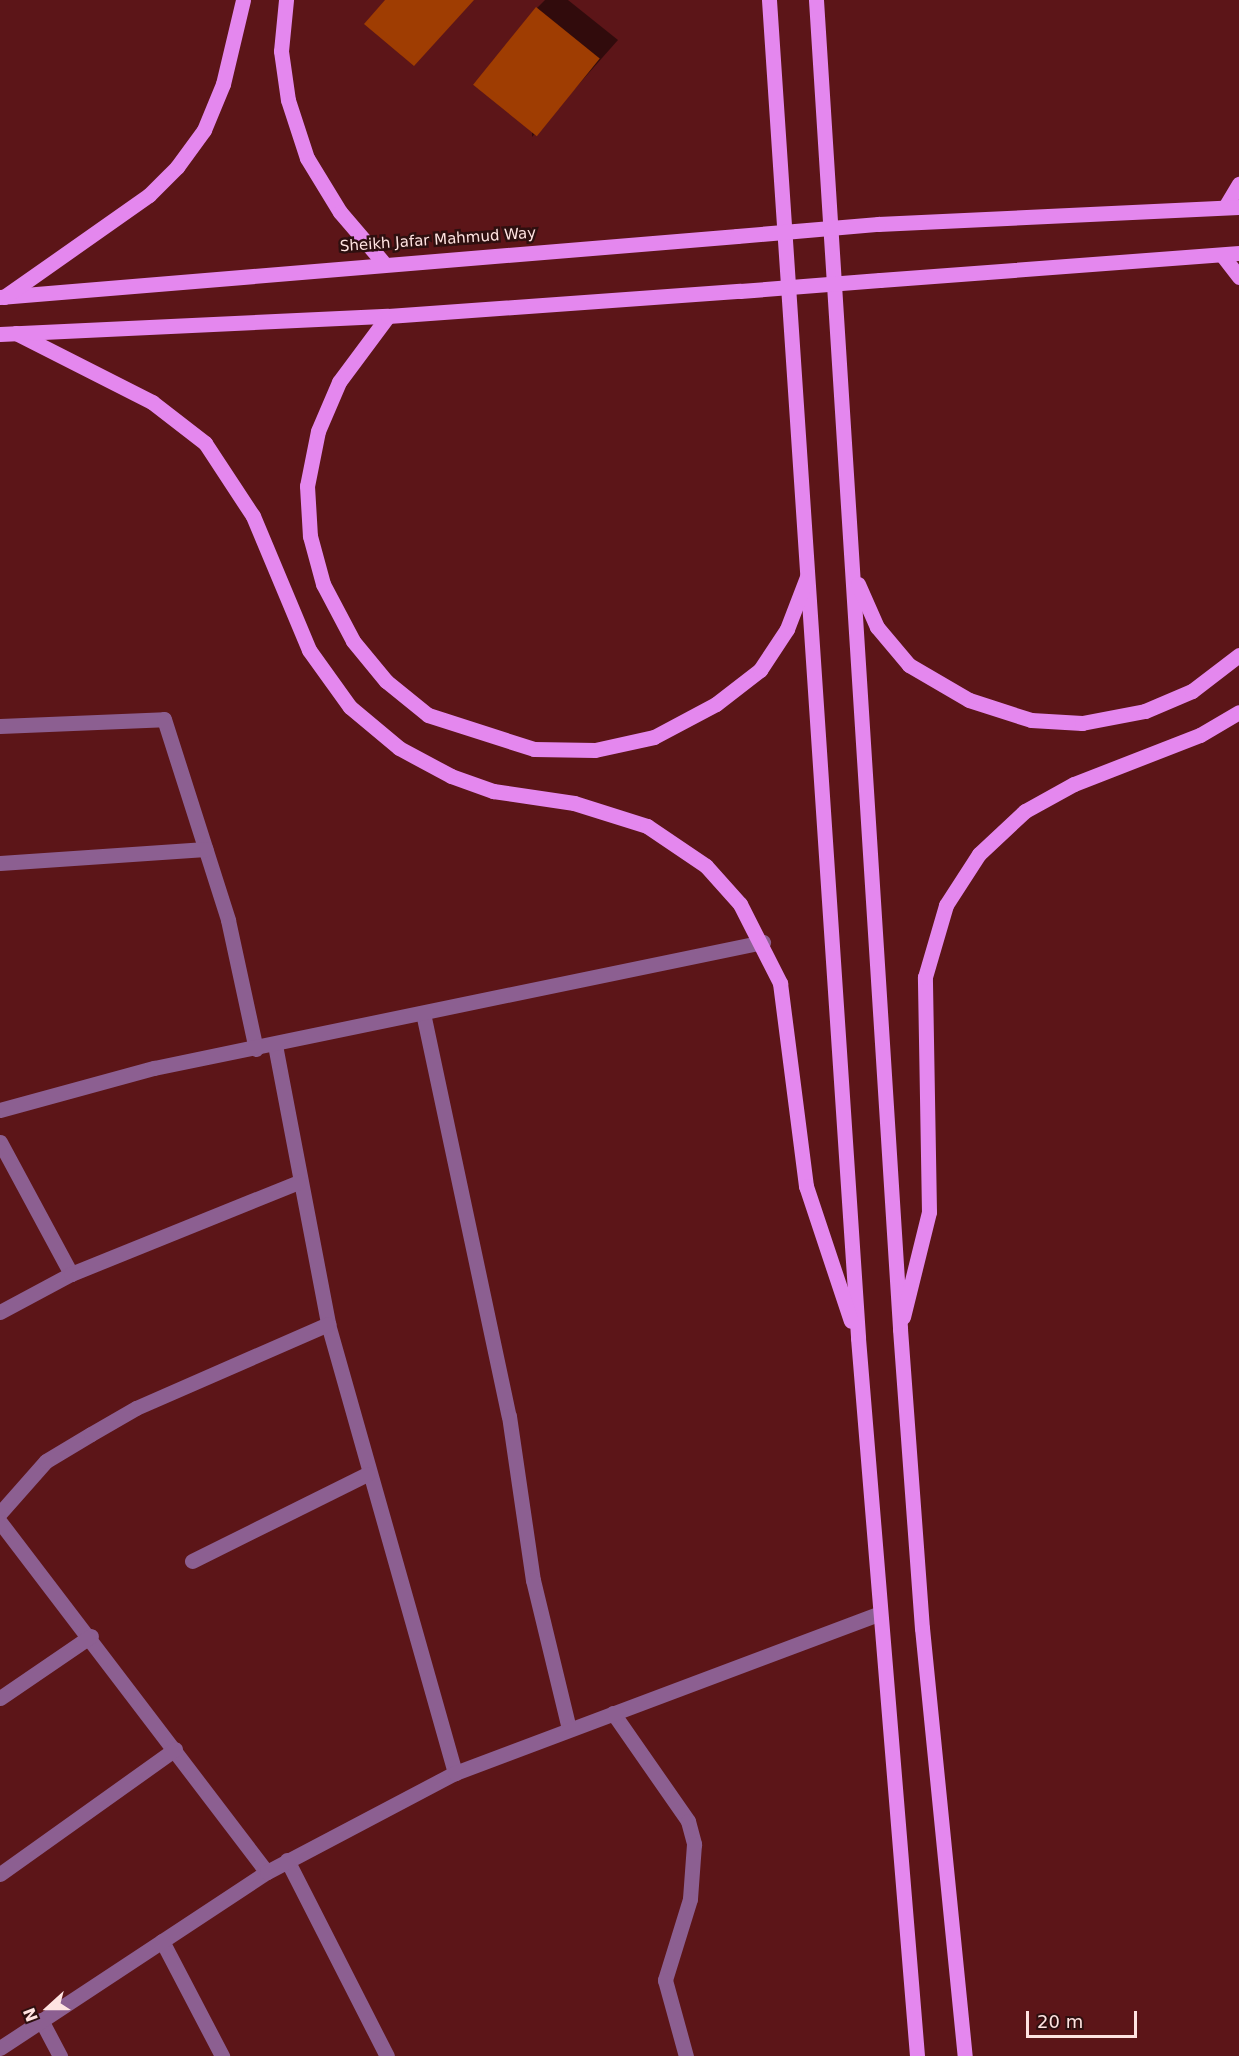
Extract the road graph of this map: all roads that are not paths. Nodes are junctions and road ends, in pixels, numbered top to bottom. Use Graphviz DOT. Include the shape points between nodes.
graph roads {
  1 [pos="243,0"];
  2 [pos="286,0"];
  3 [pos="769,0"];
  4 [pos="816,0"];
  5 [pos="1239,183"];
  6 [pos="1232,207"];
  7 [pos="1239,253"];
  8 [pos="1222,255"];
  9 [pos="382,261"];
  10 [pos="1239,277"];
  11 [pos="2,297"];
  12 [pos="388,316"];
  13 [pos="16,333"];
  14 [pos="0,334"];
  15 [pos="810,569"];
  16 [pos="854,576"];
  17 [pos="1239,655"];
  18 [pos="1239,712"];
  19 [pos="0,726"];
  20 [pos="207,849"];
  21 [pos="0,863"];
  22 [pos="763,942"];
  23 [pos="423,1013"];
  24 [pos="275,1045"];
  25 [pos="256,1049"];
  26 [pos="0,1110"];
  27 [pos="0,1142"];
  28 [pos="299,1182"];
  29 [pos="71,1274"];
  30 [pos="0,1312"];
  31 [pos="328,1324"];
  32 [pos="900,1329"];
  33 [pos="858,1338"];
  34 [pos="367,1474"];
  35 [pos="0,1513"];
  36 [pos="0,1522"];
  37 [pos="192,1561"];
  38 [pos="879,1614"];
  39 [pos="91,1636"];
  40 [pos="0,1698"];
  41 [pos="613,1713"];
  42 [pos="569,1729"];
  43 [pos="175,1749"];
  44 [pos="455,1773"];
  45 [pos="287,1860"];
  46 [pos="267,1872"];
  47 [pos="0,1874"];
  48 [pos="162,1941"];
  49 [pos="41,2020"];
  50 [pos="0,2048"];
  51 [pos="60,2056"];
  52 [pos="222,2056"];
  53 [pos="387,2056"];
  54 [pos="686,2056"];
  55 [pos="917,2056"];
  56 [pos="965,2056"];
  1 -- 11 [label="main road" via="223,84 204,130 177,167 149,195"];
  2 -- 9 [label="main road" via="281,51 288,100 307,158 340,212"];
  3 -- 15 [label="main road"];
  4 -- 16 [label="main road"];
  5 -- 6 [label="main road"];
  6 -- 9 [label="main road, Sheikh Jafar Mahmud Way, bridge" via="878,224"];
  7 -- 8 [label="main road"];
  8 -- 10 [label="main road"];
  8 -- 12 [label="main road, bridge"];
  9 -- 11 [label="main road, Sheikh Jafar Mahmud Way"];
  12 -- 13 [label="main road"];
  12 -- 15 [label="main road" via="339,382 318,431 307,486 310,536 323,584 353,641 386,681 428,715 534,749 595,750 654,737 716,704 759,670 787,629"];
  13 -- 14 [label="main road"];
  13 -- 22 [label="main road" via="152,402 205,443 253,516 309,650 350,707 399,747 451,776 493,791 574,803 647,826 706,866"];
  15 -- 33 [label="main road"];
  16 -- 17 [label="main road" via="877,627 909,664 969,699 1031,720 1082,723 1144,711 1192,691"];
  16 -- 32 [label="main road"];
  18 -- 32 [label="main road" via="1200,735 1074,784 1025,811 979,854 946,905 925,977 929,1212"];
  19 -- 20 [label="street" via="164,719"];
  20 -- 21 [label="street"];
  20 -- 25 [label="street"];
  22 -- 23 [label="street"];
  22 -- 33 [label="main road" via="787,1010 806,1186"];
  23 -- 24 [label="street"];
  23 -- 42 [label="street" via="509,1416 532,1580"];
  24 -- 25 [label="street"];
  24 -- 28 [label="street"];
  25 -- 26 [label="street" via="154,1068"];
  27 -- 29 [label="street"];
  28 -- 29 [label="street"];
  28 -- 31 [label="street"];
  29 -- 30 [label="street"];
  31 -- 34 [label="street"];
  31 -- 35 [label="street" via="136,1408 46,1461"];
  32 -- 56 [label="main road" via="922,1628"];
  33 -- 38 [label="main road"];
  34 -- 37 [label="street"];
  34 -- 44 [label="street"];
  36 -- 39 [label="street"];
  38 -- 41 [label="street"];
  38 -- 55 [label="main road"];
  39 -- 40 [label="street"];
  39 -- 43 [label="street"];
  41 -- 42 [label="street"];
  41 -- 54 [label="street" via="688,1821 694,1844 690,1899 665,1980"];
  42 -- 44 [label="street"];
  43 -- 46 [label="street"];
  43 -- 47 [label="street"];
  44 -- 45 [label="street"];
  45 -- 46 [label="street"];
  45 -- 53 [label="street"];
  46 -- 48 [label="street"];
  48 -- 49 [label="street"];
  48 -- 52 [label="street"];
  49 -- 50 [label="street"];
  49 -- 51 [label="street"];
}
